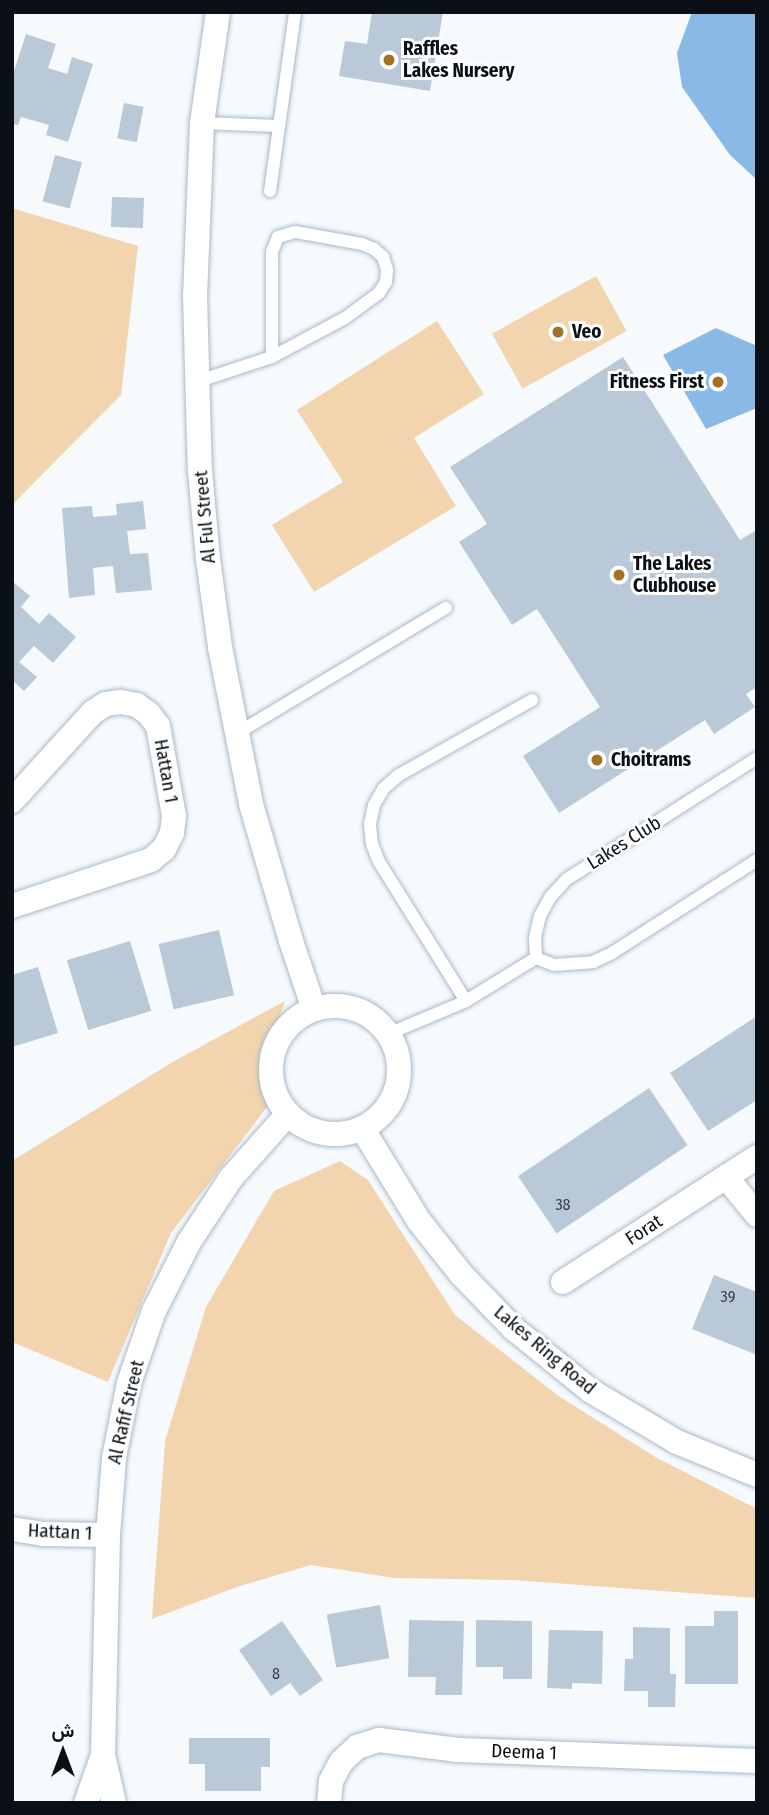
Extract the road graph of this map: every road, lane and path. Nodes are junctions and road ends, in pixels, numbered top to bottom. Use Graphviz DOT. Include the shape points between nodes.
graph roads {
  1 [pos="218,12"];
  2 [pos="295,12"];
  3 [pos="202,123"];
  4 [pos="279,126"];
  5 [pos="271,191"];
  6 [pos="272,357"];
  7 [pos="196,382"];
  8 [pos="446,608"];
  9 [pos="533,700"];
  10 [pos="236,734"];
  11 [pos="757,758"];
  12 [pos="12,801"];
  13 [pos="757,860"];
  14 [pos="12,905"];
  15 [pos="536,958"];
  16 [pos="466,1001"];
  17 [pos="314,1009"];
  18 [pos="388,1034"];
  19 [pos="288,1114"];
  20 [pos="362,1128"];
  21 [pos="757,1157"];
  22 [pos="726,1177"];
  23 [pos="757,1216"];
  24 [pos="563,1282"];
  25 [pos="757,1475"];
  26 [pos="12,1529"];
  27 [pos="108,1535"];
  28 [pos="103,1755"];
  29 [pos="757,1761"];
  30 [pos="86,1803"];
  31 [pos="114,1803"];
  32 [pos="329,1803"];
  1 -- 3 [label="street, Al Ful Street"];
  2 -- 4 [label="lane"];
  3 -- 4 [label="lane"];
  3 -- 7 [label="street, Al Ful Street"];
  4 -- 5 [label="lane"];
  6 -- 6 [label="lane" via="272,252 278,237 295,232 362,244 383,257 386,282 379,293 345,318"];
  6 -- 7 [label="lane"];
  7 -- 10 [label="street, Al Ful Street" via="208,559"];
  8 -- 10 [label="lane"];
  9 -- 16 [label="lane" via="399,775 374,805 370,824 379,862"];
  10 -- 17 [label="street, Al Ful Street" via="270,873"];
  11 -- 15 [label="lane, Lakes Club" via="567,879 540,916"];
  12 -- 14 [label="street, Hattan 1" via="93,712 106,704 137,705 158,726 174,816 164,849 151,860"];
  13 -- 15 [label="lane" via="602,958 554,965"];
  15 -- 16 [label="lane"];
  16 -- 18 [label="lane"];
  17 -- 18 [label="street" via="356,1009"];
  17 -- 19 [label="street" via="281,1035 272,1054 276,1096"];
  18 -- 20 [label="street" via="397,1055 399,1077 393,1098"];
  19 -- 20 [label="street" via="322,1133 343,1134"];
  19 -- 27 [label="street, Al Rafif Street" via="231,1178 189,1242 155,1311 129,1383 114,1458"];
  20 -- 25 [label="street, Lakes Ring Road" via="419,1221 461,1275 513,1328 591,1391 677,1442"];
  21 -- 22 [label="street, Forat"];
  22 -- 23 [label="street"];
  22 -- 24 [label="street, Forat"];
  26 -- 27 [label="street, Hattan 1"];
  27 -- 28 [label="street, Al Rafif Street"];
  28 -- 30 [label="street, Al Rafif Street"];
  28 -- 31 [label="street, Al Rafif Street"];
  29 -- 32 [label="street, Deema 1" via="458,1750 379,1740 357,1747 341,1762 331,1782"];
}
